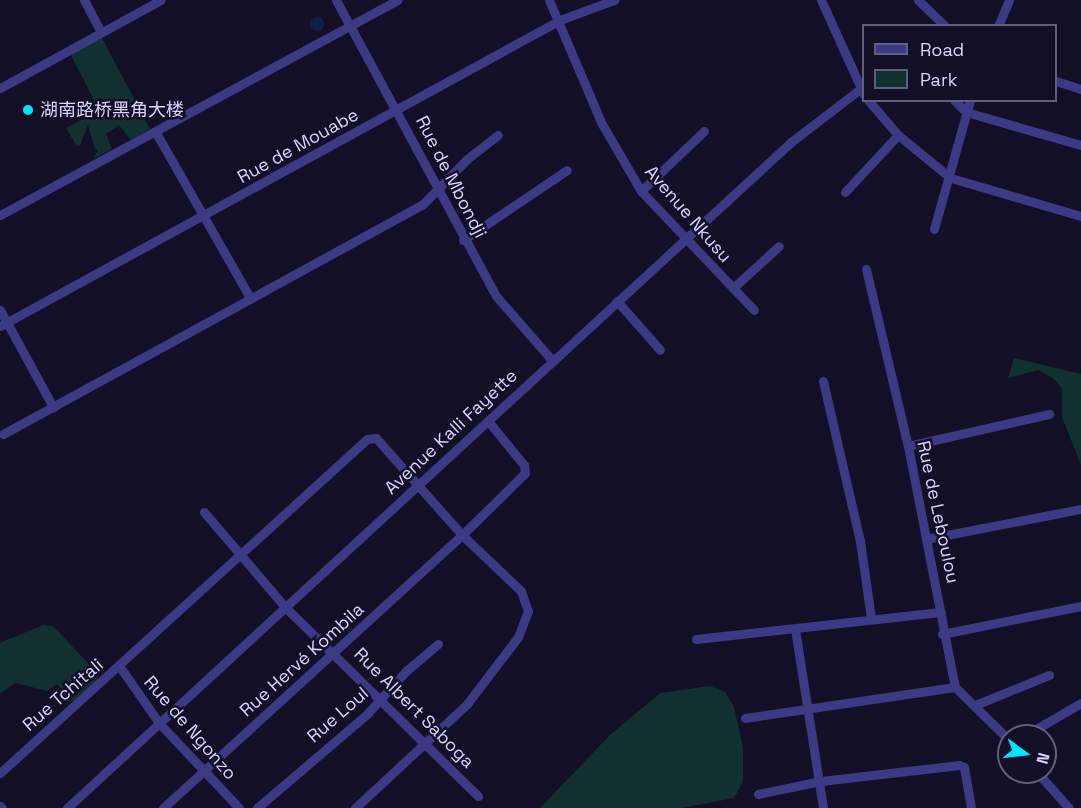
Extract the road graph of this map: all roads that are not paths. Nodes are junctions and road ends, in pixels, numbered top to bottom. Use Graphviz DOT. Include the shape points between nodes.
graph roads {
  1 [pos="84,0"];
  2 [pos="161,0"];
  3 [pos="336,0"];
  4 [pos="398,0"];
  5 [pos="549,0"];
  6 [pos="614,0"];
  7 [pos="820,0"];
  8 [pos="918,0"];
  9 [pos="1009,0"];
  10 [pos="560,20"];
  11 [pos="943,24"];
  12 [pos="999,24"];
  13 [pos="351,27"];
  14 [pos="101,32"];
  15 [pos="1057,81"];
  16 [pos="0,88"];
  17 [pos="1081,89"];
  18 [pos="862,90"];
  19 [pos="870,102"];
  20 [pos="956,102"];
  21 [pos="969,102"];
  22 [pos="398,110"];
  23 [pos="966,112"];
  24 [pos="155,131"];
  25 [pos="704,131"];
  26 [pos="498,135"];
  27 [pos="898,135"];
  28 [pos="1081,145"];
  29 [pos="567,170"];
  30 [pos="951,178"];
  31 [pos="439,188"];
  32 [pos="642,190"];
  33 [pos="845,192"];
  34 [pos="0,215"];
  35 [pos="1081,216"];
  36 [pos="202,217"];
  37 [pos="934,229"];
  38 [pos="463,240"];
  39 [pos="685,241"];
  40 [pos="778,246"];
  41 [pos="866,269"];
  42 [pos="733,288"];
  43 [pos="251,299"];
  44 [pos="617,301"];
  45 [pos="0,310"];
  46 [pos="754,310"];
  47 [pos="4,324"];
  48 [pos="660,350"];
  49 [pos="551,359"];
  50 [pos="823,381"];
  51 [pos="53,407"];
  52 [pos="1048,414"];
  53 [pos="488,421"];
  54 [pos="3,434"];
  55 [pos="908,446"];
  56 [pos="418,486"];
  57 [pos="1081,509"];
  58 [pos="204,512"];
  59 [pos="462,535"];
  60 [pos="926,538"];
  61 [pos="241,557"];
  62 [pos="1081,606"];
  63 [pos="286,608"];
  64 [pos="941,612"];
  65 [pos="872,618"];
  66 [pos="795,629"];
  67 [pos="942,634"];
  68 [pos="696,639"];
  69 [pos="438,644"];
  70 [pos="335,653"];
  71 [pos="120,667"];
  72 [pos="1049,675"];
  73 [pos="955,687"];
  74 [pos="382,699"];
  75 [pos="1081,703"];
  76 [pos="975,705"];
  77 [pos="809,706"];
  78 [pos="746,718"];
  79 [pos="159,723"];
  80 [pos="1045,724"];
  81 [pos="997,728"];
  82 [pos="425,743"];
  83 [pos="204,771"];
  84 [pos="0,773"];
  85 [pos="821,781"];
  86 [pos="1048,784"];
  87 [pos="758,794"];
  88 [pos="478,796"];
  89 [pos="67,808"];
  90 [pos="164,808"];
  91 [pos="239,808"];
  92 [pos="257,808"];
  93 [pos="355,808"];
  94 [pos="823,808"];
  95 [pos="971,808"];
  96 [pos="1069,808"];
  1 -- 14 [label="street"];
  2 -- 14 [label="street"];
  3 -- 13 [label="street, Rue de Mbondji"];
  4 -- 13 [label="street"];
  5 -- 10 [label="street, Avenue Nkusu"];
  6 -- 10 [label="street, Rue de Mouabe"];
  7 -- 18 [label="street"];
  8 -- 11 [label="street"];
  9 -- 12 [label="street"];
  10 -- 22 [label="street, Rue de Mouabe"];
  10 -- 32 [label="street, Avenue Nkusu" via="602,124"];
  13 -- 22 [label="street, Rue de Mbondji"];
  13 -- 24 [label="street"];
  14 -- 16 [label="street"];
  15 -- 17 [label="street"];
  18 -- 39 [label="street, Avenue Kalli Fayette" via="791,142"];
  19 -- 27 [label="street"];
  20 -- 23 [label="street"];
  21 -- 23 [label="street"];
  22 -- 31 [label="street, Rue de Mbondji"];
  22 -- 36 [label="street, Rue de Mouabe"];
  23 -- 28 [label="street"];
  23 -- 30 [label="street"];
  24 -- 34 [label="street"];
  24 -- 36 [label="street"];
  25 -- 32 [label="street"];
  26 -- 31 [label="street" via="461,164"];
  27 -- 30 [label="street"];
  27 -- 33 [label="street"];
  29 -- 38 [label="street"];
  30 -- 35 [label="street"];
  30 -- 37 [label="street"];
  31 -- 38 [label="street, Rue de Mbondji"];
  31 -- 43 [label="street" via="422,205"];
  32 -- 39 [label="street, Avenue Nkusu"];
  36 -- 43 [label="street"];
  36 -- 47 [label="street, Rue de Mouabe"];
  38 -- 49 [label="street, Rue de Mbondji" via="496,296"];
  39 -- 42 [label="street, Avenue Nkusu"];
  39 -- 44 [label="street, Avenue Kalli Fayette"];
  40 -- 42 [label="street"];
  41 -- 55 [label="street, Rue de Leboulou"];
  42 -- 46 [label="street, Avenue Nkusu"];
  43 -- 51 [label="street"];
  44 -- 48 [label="street"];
  44 -- 49 [label="street, Avenue Kalli Fayette"];
  45 -- 47 [label="street"];
  47 -- 51 [label="street"];
  49 -- 53 [label="street, Avenue Kalli Fayette"];
  50 -- 65 [label="street" via="860,541"];
  51 -- 54 [label="street"];
  52 -- 55 [label="street"];
  53 -- 56 [label="street, Avenue Kalli Fayette"];
  53 -- 59 [label="street, Rue Hervé Kombila" via="526,471"];
  55 -- 60 [label="street, Rue de Leboulou"];
  56 -- 59 [label="street"];
  56 -- 61 [label="street, Rue Tchitali" via="376,438 367,440"];
  56 -- 63 [label="street, Avenue Kalli Fayette"];
  57 -- 60 [label="street"];
  58 -- 61 [label="street, Rue Albert Saboga"];
  59 -- 70 [label="street, Rue Hervé Kombila"];
  59 -- 82 [label="street" via="521,591 527,602 526,623 467,704"];
  60 -- 64 [label="street, Rue de Leboulou"];
  61 -- 63 [label="street, Rue Albert Saboga"];
  61 -- 71 [label="street, Rue Tchitali"];
  62 -- 67 [label="street"];
  63 -- 70 [label="street, Rue Albert Saboga"];
  63 -- 79 [label="street, Avenue Kalli Fayette"];
  64 -- 65 [label="street"];
  64 -- 67 [label="street, Rue de Leboulou"];
  65 -- 66 [label="street"];
  66 -- 68 [label="street"];
  66 -- 77 [label="street"];
  67 -- 73 [label="street, Rue de Leboulou"];
  69 -- 74 [label="street, Rue Loul"];
  70 -- 74 [label="street, Rue Albert Saboga"];
  70 -- 83 [label="street, Rue Hervé Kombila"];
  71 -- 79 [label="street, Rue de Ngonzo"];
  71 -- 84 [label="street, Rue Tchitali"];
  72 -- 76 [label="street"];
  73 -- 76 [label="street" via="961,697"];
  73 -- 77 [label="street"];
  74 -- 82 [label="street, Rue Albert Saboga"];
  74 -- 92 [label="street, Rue Loul"];
  75 -- 80 [label="street"];
  76 -- 81 [label="street"];
  77 -- 78 [label="street"];
  77 -- 85 [label="street"];
  79 -- 83 [label="street, Rue de Ngonzo"];
  79 -- 89 [label="street, Avenue Kalli Fayette"];
  82 -- 88 [label="street, Rue Albert Saboga"];
  82 -- 93 [label="street"];
  83 -- 90 [label="street, Rue Hervé Kombila"];
  83 -- 91 [label="street, Rue de Ngonzo"];
  85 -- 87 [label="street"];
  85 -- 94 [label="street"];
  85 -- 95 [label="street" via="959,765 964,767"];
  86 -- 96 [label="street"];
}
